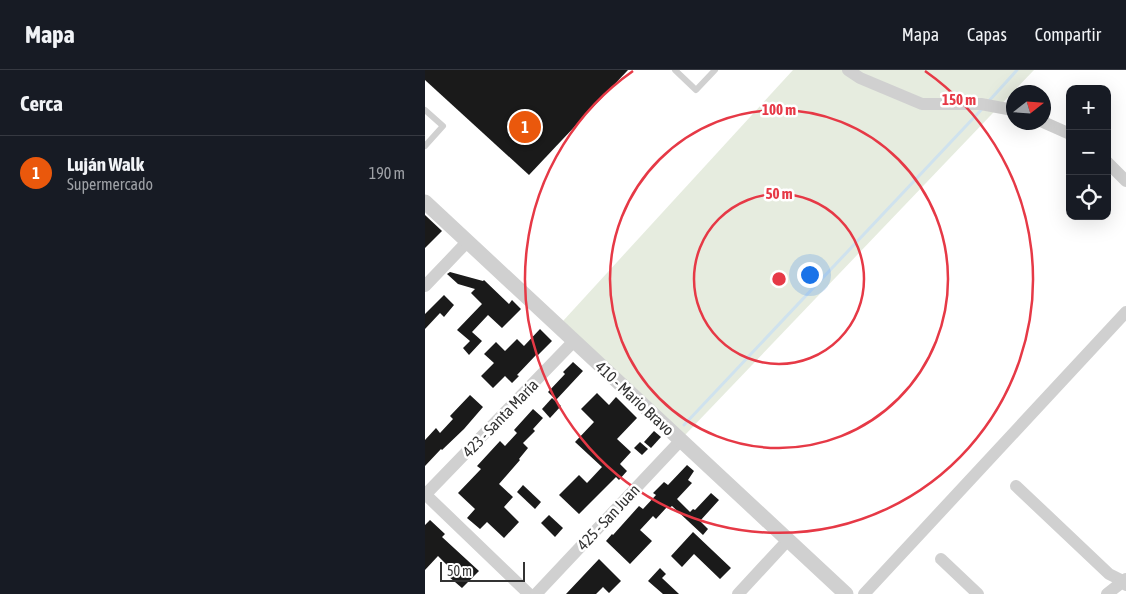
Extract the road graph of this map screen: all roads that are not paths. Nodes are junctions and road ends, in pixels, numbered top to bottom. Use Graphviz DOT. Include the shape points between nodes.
graph roads {
  1 [pos="675,70"];
  2 [pos="715,70"];
  3 [pos="849,70"];
  4 [pos="1006,109"];
  5 [pos="425,110"];
  6 [pos="1051,126"];
  7 [pos="1066,132"];
  8 [pos="425,146"];
  9 [pos="1111,166"];
  10 [pos="1126,181"];
  11 [pos="425,202"];
  12 [pos="467,242"];
  13 [pos="425,286"];
  14 [pos="1126,312"];
  15 [pos="574,341"];
  16 [pos="681,440"];
  17 [pos="1016,486"];
  18 [pos="425,495"];
  19 [pos="788,540"];
  20 [pos="941,560"];
  21 [pos="1125,586"];
  22 [pos="529,594"];
  23 [pos="536,594"];
  24 [pos="738,594"];
  25 [pos="846,594"];
  26 [pos="864,594"];
  27 [pos="978,594"];
  28 [pos="1107,594"];
  1 -- 2 [label="lane" via="696,90"];
  3 -- 4 [label="street" via="860,78 921,104 985,105"];
  5 -- 8 [label="lane" via="443,126"];
  6 -- 7 [label="street"];
  9 -- 10 [label="street"];
  11 -- 12 [label="street, 410 - Mario Bravo"];
  12 -- 13 [label="street"];
  12 -- 15 [label="street, 410 - Mario Bravo"];
  14 -- 26 [label="street"];
  15 -- 16 [label="street, 410 - Mario Bravo"];
  15 -- 18 [label="street, 423 - Santa María"];
  16 -- 19 [label="street, 410 - Mario Bravo"];
  16 -- 23 [label="street, 425 - San Juan"];
  17 -- 21 [label="street"];
  18 -- 22 [label="street"];
  19 -- 24 [label="street"];
  19 -- 25 [label="street, 410 - Mario Bravo"];
  20 -- 27 [label="street"];
  21 -- 28 [label="street"];
}
